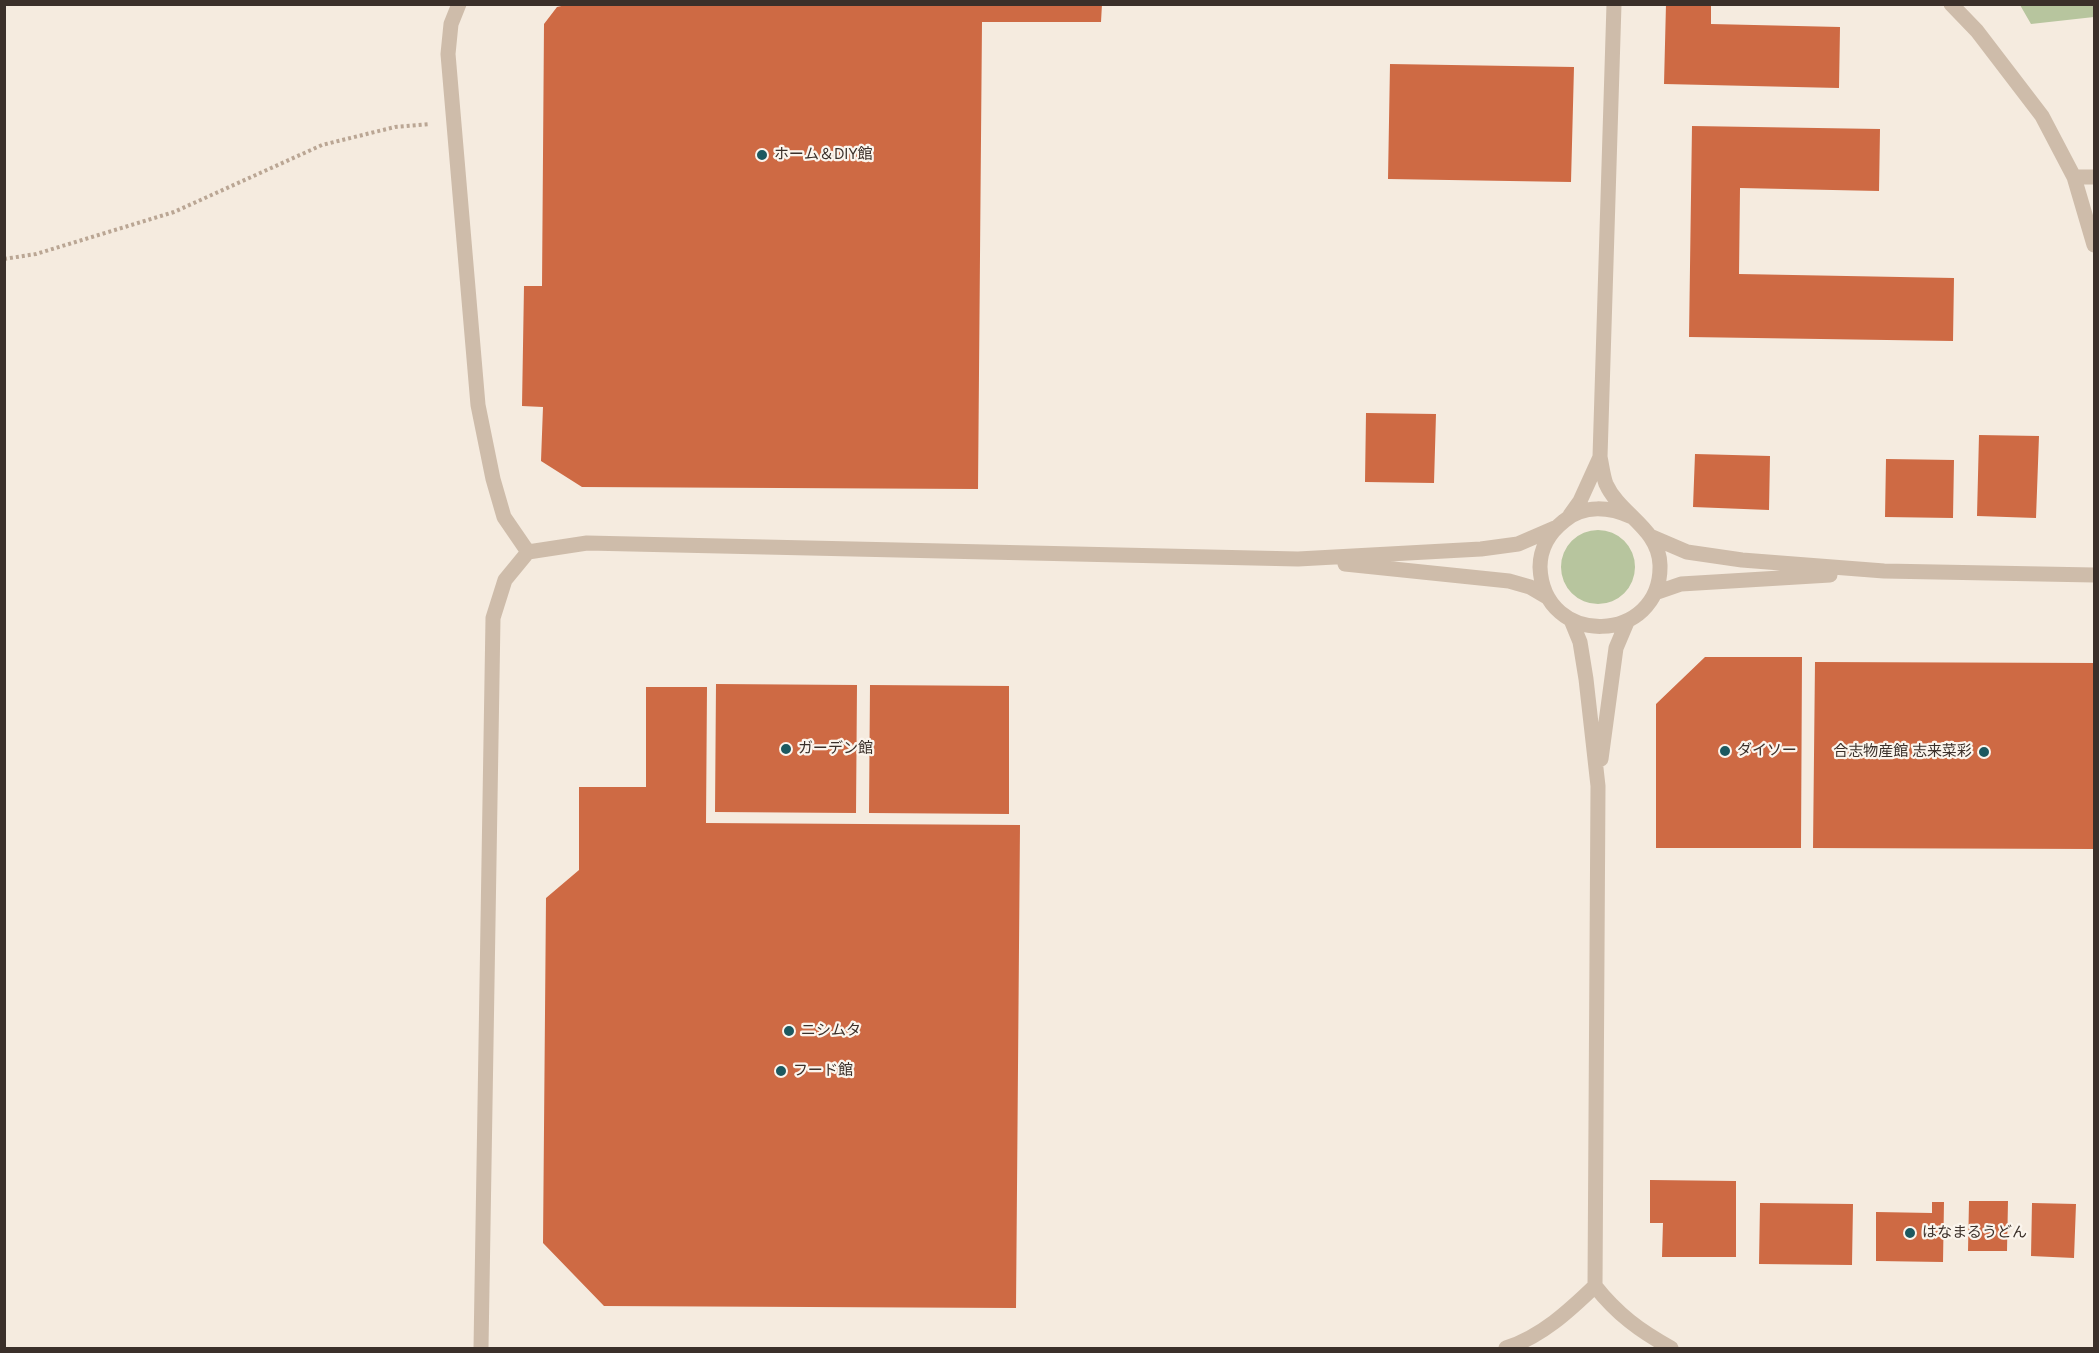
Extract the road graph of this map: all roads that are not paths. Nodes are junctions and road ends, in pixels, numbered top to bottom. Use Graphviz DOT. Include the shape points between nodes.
graph roads {
  1 [pos="459,4"];
  2 [pos="1614,4"];
  3 [pos="1951,4"];
  4 [pos="2074,177"];
  5 [pos="2094,177"];
  6 [pos="2094,245"];
  7 [pos="1600,457"];
  8 [pos="1569,517"];
  9 [pos="1632,517"];
  10 [pos="1555,528"];
  11 [pos="1652,537"];
  12 [pos="528,552"];
  13 [pos="1298,559"];
  14 [pos="1884,571"];
  15 [pos="2094,575"];
  16 [pos="1655,594"];
  17 [pos="1547,597"];
  18 [pos="1571,620"];
  19 [pos="1627,622"];
  20 [pos="1598,786"];
  21 [pos="1595,1286"];
  22 [pos="482,1348"];
  23 [pos="1506,1348"];
  24 [pos="1671,1348"];
  1 -- 12 [label="street" via="451,24 448,54 478,405 504,517"];
  2 -- 7 [label="street"];
  3 -- 4 [label="street" via="1977,30 2042,116"];
  4 -- 5 [label="street"];
  4 -- 6 [label="street"];
  7 -- 8 [label="street"];
  7 -- 9 [label="street" via="1606,484"];
  8 -- 9 [label="street" via="1600,508"];
  8 -- 10 [label="street"];
  9 -- 11 [label="street"];
  10 -- 13 [label="street" via="1518,544 1481,549"];
  10 -- 17 [label="street" via="1540,561"];
  11 -- 14 [label="street" via="1687,552"];
  11 -- 16 [label="street" via="1660,565"];
  12 -- 13 [label="street" via="587,543"];
  12 -- 22 [label="street" via="505,580 493,618"];
  13 -- 17 [label="street" via="1509,581"];
  14 -- 15 [label="street"];
  14 -- 16 [label="street" via="1682,584"];
  16 -- 19 [label="street"];
  17 -- 18 [label="street"];
  18 -- 19 [label="street" via="1589,627 1608,628"];
  18 -- 20 [label="street" via="1587,679"];
  19 -- 20 [label="street" via="1616,648"];
  20 -- 21 [label="street"];
  21 -- 23 [label="street" via="1542,1331"];
  21 -- 24 [label="street" via="1639,1330"];
}
